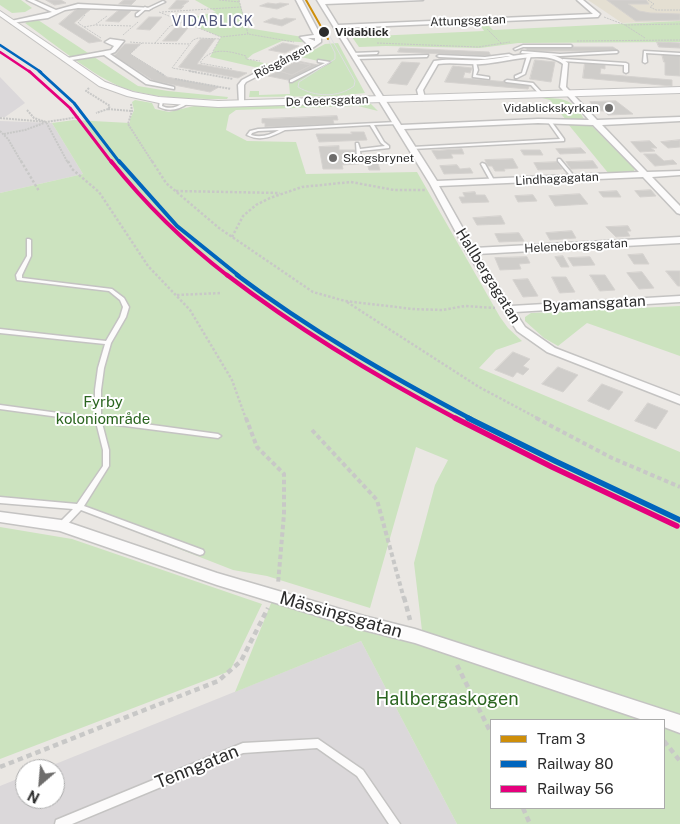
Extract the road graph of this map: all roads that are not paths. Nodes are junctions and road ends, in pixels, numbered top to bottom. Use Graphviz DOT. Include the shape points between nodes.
graph roads {
  1 [pos="30,0"];
  2 [pos="299,0"];
  3 [pos="420,0"];
  4 [pos="580,0"];
  5 [pos="164,2"];
  6 [pos="321,2"];
  7 [pos="148,8"];
  8 [pos="56,12"];
  9 [pos="0,13"];
  10 [pos="137,15"];
  11 [pos="13,22"];
  12 [pos="337,27"];
  13 [pos="318,36"];
  14 [pos="108,42"];
  15 [pos="317,44"];
  16 [pos="571,46"];
  17 [pos="508,47"];
  18 [pos="515,49"];
  19 [pos="664,50"];
  20 [pos="617,52"];
  21 [pos="680,52"];
  22 [pos="105,53"];
  23 [pos="525,55"];
  24 [pos="354,56"];
  25 [pos="427,56"];
  26 [pos="439,56"];
  27 [pos="65,59"];
  28 [pos="319,60"];
  29 [pos="487,60"];
  30 [pos="563,60"];
  31 [pos="474,62"];
  32 [pos="645,62"];
  33 [pos="626,72"];
  34 [pos="516,76"];
  35 [pos="488,78"];
  36 [pos="291,81"];
  37 [pos="507,81"];
  38 [pos="172,88"];
  39 [pos="680,90"];
  40 [pos="568,94"];
  41 [pos="542,95"];
  42 [pos="422,98"];
  43 [pos="380,99"];
  44 [pos="241,103"];
  45 [pos="680,119"];
  46 [pos="550,122"];
  47 [pos="595,123"];
  48 [pos="372,125"];
  49 [pos="397,125"];
  50 [pos="284,129"];
  51 [pos="357,144"];
  52 [pos="412,148"];
  53 [pos="358,150"];
  54 [pos="359,158"];
  55 [pos="559,160"];
  56 [pos="483,164"];
  57 [pos="680,173"];
  58 [pos="646,174"];
  59 [pos="574,178"];
  60 [pos="493,182"];
  61 [pos="435,187"];
  62 [pos="680,211"];
  63 [pos="29,240"];
  64 [pos="680,240"];
  65 [pos="471,251"];
  66 [pos="680,299"];
  67 [pos="508,310"];
  68 [pos="0,331"];
  69 [pos="108,343"];
  70 [pos="680,400"];
  71 [pos="0,407"];
  72 [pos="98,419"];
  73 [pos="218,436"];
  74 [pos="0,500"];
  75 [pos="80,506"];
  76 [pos="0,517"];
  77 [pos="61,526"];
  78 [pos="200,552"];
  79 [pos="665,719"];
  80 [pos="665,719"];
  81 [pos="680,724"];
  82 [pos="60,824"];
  83 [pos="395,824"];
  1 -- 8 [label="street"];
  2 -- 13 [label="street, Rösgången"];
  3 -- 6 [label="street"];
  4 -- 12 [label="street, Attungsgatan" via="598,15"];
  5 -- 7 [label="lane"];
  6 -- 12 [label="street, Hallbergagatan"];
  7 -- 8 [label="street" via="70,7"];
  7 -- 10 [label="lane"];
  8 -- 11 [label="street"];
  9 -- 11 [label="main road, De Geersgatan"];
  11 -- 27 [label="main road, De Geersgatan"];
  12 -- 24 [label="street, Hallbergagatan"];
  13 -- 15 [label="street, Rösgången"];
  13 -- 15 [label="street, Rösgången" via="302,38"];
  14 -- 22 [label="street" via="119,44"];
  15 -- 44 [label="street, Rösgången" via="244,82 240,86"];
  16 -- 18 [label="lane" via="523,46"];
  17 -- 18 [label="lane"];
  18 -- 23 [label="lane"];
  19 -- 21 [label="lane"];
  20 -- 23 [label="lane"];
  21 -- 32 [label="lane" via="645,52"];
  22 -- 27 [label="street"];
  22 -- 38 [label="street" via="148,82"];
  23 -- 29 [label="street"];
  23 -- 30 [label="street"];
  23 -- 34 [label="lane" via="523,74"];
  24 -- 25 [label="lane"];
  24 -- 43 [label="street, Hallbergagatan"];
  26 -- 29 [label="lane"];
  27 -- 44 [label="main road, De Geersgatan" via="102,84 138,97 186,103"];
  28 -- 36 [label="lane" via="328,62"];
  29 -- 31 [label="street"];
  30 -- 33 [label="lane" via="626,64"];
  30 -- 40 [label="street" via="566,64 563,86"];
  31 -- 35 [label="lane" via="474,76"];
  31 -- 42 [label="street" via="436,62 420,90"];
  37 -- 41 [label="lane" via="532,84"];
  39 -- 40 [label="main road, De Geersgatan"];
  40 -- 41 [label="main road, De Geersgatan"];
  40 -- 47 [label="street"];
  41 -- 42 [label="main road, De Geersgatan"];
  42 -- 43 [label="main road, De Geersgatan"];
  43 -- 44 [label="main road, De Geersgatan"];
  43 -- 49 [label="street, Hallbergagatan"];
  45 -- 47 [label="street"];
  46 -- 47 [label="street"];
  46 -- 49 [label="street"];
  46 -- 52 [label="lane" via="563,140"];
  47 -- 58 [label="street"];
  48 -- 49 [label="lane"];
  48 -- 50 [label="lane"];
  48 -- 53 [label="lane" via="388,148"];
  49 -- 52 [label="street, Hallbergagatan"];
  50 -- 50 [label="lane" via="258,130 249,135 266,137"];
  51 -- 53 [label="lane"];
  52 -- 61 [label="street, Hallbergagatan"];
  53 -- 54 [label="lane"];
  55 -- 59 [label="lane"];
  56 -- 60 [label="lane"];
  57 -- 58 [label="street, Lindhagagatan"];
  58 -- 59 [label="street, Lindhagagatan"];
  58 -- 62 [label="street"];
  59 -- 60 [label="street, Lindhagagatan"];
  60 -- 61 [label="street, Lindhagagatan"];
  61 -- 65 [label="street, Hallbergagatan"];
  63 -- 69 [label="lane" via="29,256 19,279 106,289 122,299 126,311"];
  64 -- 65 [label="street, Heleneborgsgatan"];
  65 -- 67 [label="street, Hallbergagatan"];
  66 -- 67 [label="street, Byamansgatan"];
  67 -- 70 [label="street, Hallbergagatan" via="521,329 551,350"];
  68 -- 69 [label="lane"];
  69 -- 72 [label="lane" via="98,390"];
  71 -- 72 [label="lane"];
  72 -- 73 [label="lane"];
  72 -- 75 [label="lane" via="106,450 106,466"];
  74 -- 75 [label="lane"];
  75 -- 77 [label="lane"];
  75 -- 78 [label="lane"];
  76 -- 77 [label="street, Mässingsgatan"];
  77 -- 79 [label="street, Mässingsgatan" via="217,579 415,636"];
  80 -- 81 [label="street, Mässingsgatan"];
  82 -- 83 [label="lane, Tenngatan" via="243,748 318,743 360,773"];
}
